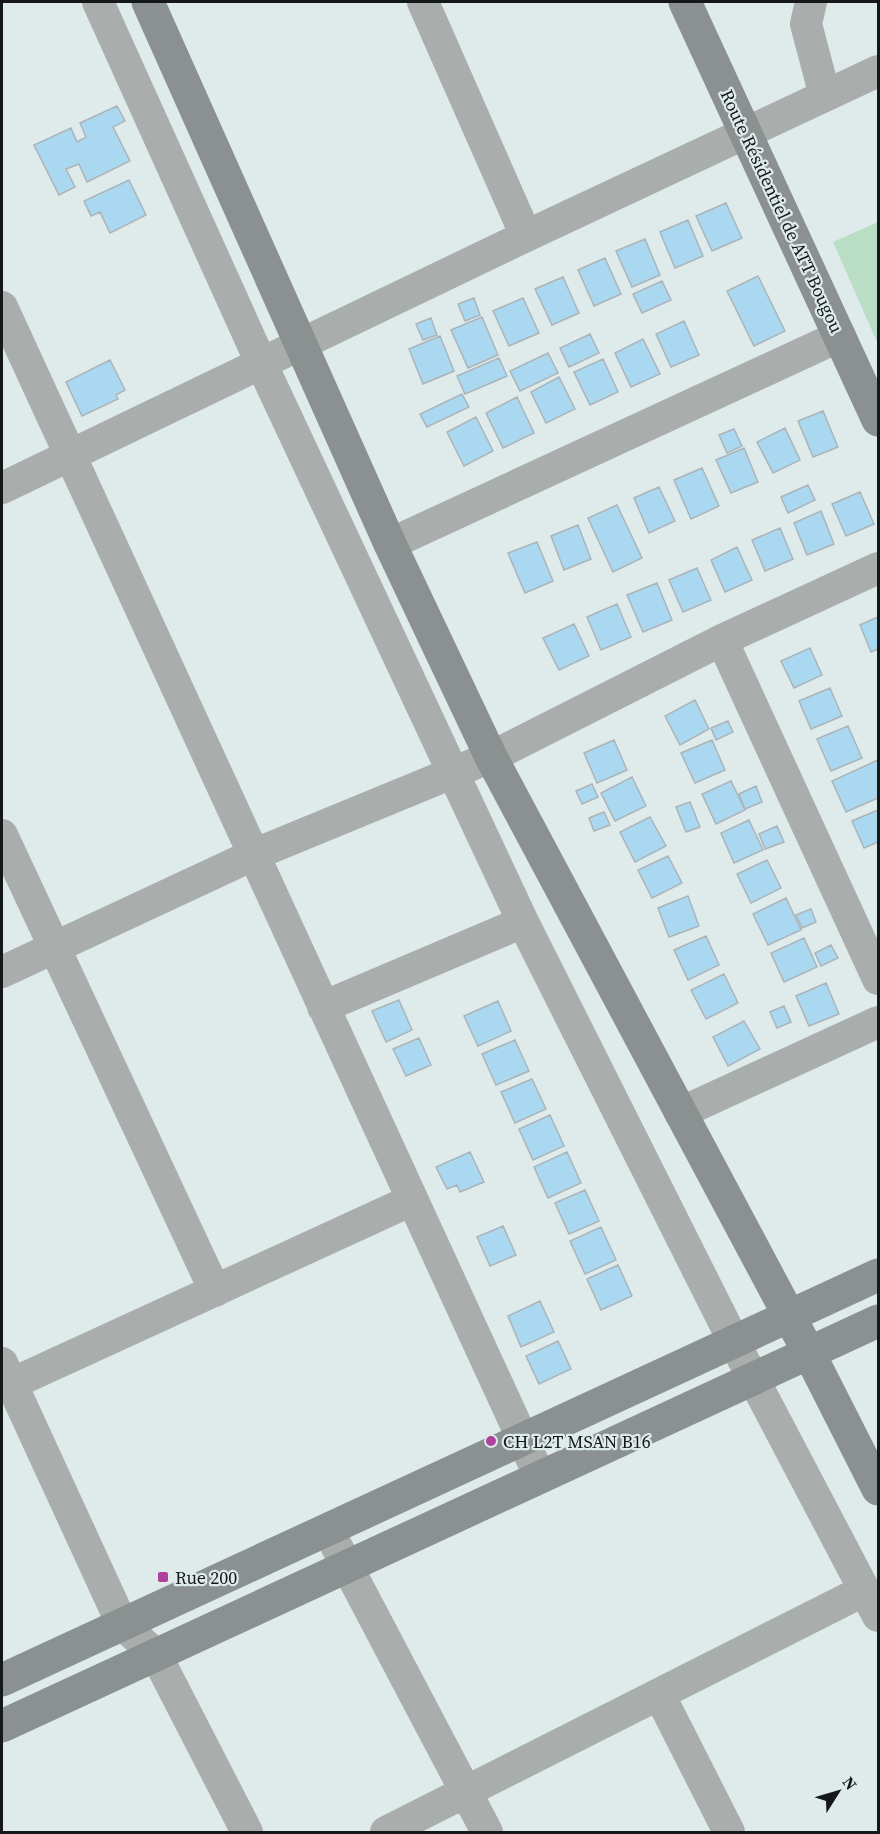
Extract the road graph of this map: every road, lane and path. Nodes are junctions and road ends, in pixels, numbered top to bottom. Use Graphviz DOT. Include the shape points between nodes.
graph roads {
  1 [pos="98,2"];
  2 [pos="148,2"];
  3 [pos="423,2"];
  4 [pos="685,2"];
  5 [pos="811,2"];
  6 [pos="879,71"];
  7 [pos="825,96"];
  8 [pos="745,133"];
  9 [pos="526,236"];
  10 [pos="2,307"];
  11 [pos="840,336"];
  12 [pos="303,345"];
  13 [pos="262,364"];
  14 [pos="879,420"];
  15 [pos="68,457"];
  16 [pos="2,488"];
  17 [pos="390,544"];
  18 [pos="879,568"];
  19 [pos="722,640"];
  20 [pos="491,757"];
  21 [pos="453,772"];
  22 [pos="2,835"];
  23 [pos="253,855"];
  24 [pos="523,922"];
  25 [pos="56,946"];
  26 [pos="2,972"];
  27 [pos="879,979"];
  28 [pos="323,1007"];
  29 [pos="879,1022"];
  30 [pos="680,1113"];
  31 [pos="412,1200"];
  32 [pos="879,1275"];
  33 [pos="215,1291"];
  34 [pos="789,1316"];
  35 [pos="879,1321"];
  36 [pos="734,1342"];
  37 [pos="809,1353"];
  38 [pos="6,1373"];
  39 [pos="754,1379"];
  40 [pos="522,1439"];
  41 [pos="540,1477"];
  42 [pos="879,1489"];
  43 [pos="328,1530"];
  44 [pos="347,1567"];
  45 [pos="872,1603"];
  46 [pos="122,1624"];
  47 [pos="156,1655"];
  48 [pos="2,1680"];
  49 [pos="659,1694"];
  50 [pos="2,1726"];
  51 [pos="466,1792"];
  52 [pos="248,1833"];
  53 [pos="386,1833"];
  54 [pos="487,1833"];
  55 [pos="729,1833"];
  1 -- 13 [label="street"];
  2 -- 12 [label="street"];
  3 -- 9 [label="street"];
  4 -- 8 [label="street, Route Résidentiel de ATT Bougou"];
  5 -- 7 [label="street" via="806,24"];
  6 -- 7 [label="street"];
  7 -- 8 [label="street"];
  8 -- 9 [label="street"];
  8 -- 11 [label="street, Route Résidentiel de ATT Bougou"];
  9 -- 12 [label="street"];
  10 -- 15 [label="street"];
  11 -- 14 [label="street, Route Résidentiel de ATT Bougou"];
  11 -- 17 [label="street"];
  12 -- 13 [label="street"];
  12 -- 17 [label="street"];
  13 -- 15 [label="street"];
  13 -- 21 [label="street"];
  15 -- 16 [label="street"];
  15 -- 23 [label="street"];
  17 -- 20 [label="street"];
  18 -- 19 [label="street"];
  19 -- 20 [label="street"];
  19 -- 27 [label="street"];
  20 -- 21 [label="street"];
  20 -- 30 [label="street"];
  21 -- 23 [label="street"];
  21 -- 24 [label="street"];
  22 -- 25 [label="street"];
  23 -- 25 [label="street"];
  23 -- 28 [label="street"];
  24 -- 28 [label="street"];
  24 -- 36 [label="street"];
  25 -- 26 [label="street"];
  25 -- 33 [label="street"];
  28 -- 31 [label="street"];
  29 -- 30 [label="street"];
  30 -- 34 [label="street"];
  31 -- 33 [label="street"];
  31 -- 40 [label="street"];
  32 -- 34 [label="street"];
  33 -- 38 [label="street"];
  34 -- 36 [label="street"];
  34 -- 37 [label="street"];
  35 -- 37 [label="street"];
  36 -- 39 [label="street"];
  36 -- 40 [label="street"];
  37 -- 39 [label="street"];
  37 -- 42 [label="street"];
  38 -- 46 [label="street"];
  39 -- 41 [label="street"];
  39 -- 45 [label="street"];
  40 -- 41 [label="street"];
  40 -- 43 [label="street"];
  41 -- 44 [label="street"];
  43 -- 44 [label="street"];
  43 -- 46 [label="street"];
  44 -- 47 [label="street"];
  44 -- 51 [label="street"];
  45 -- 49 [label="street"];
  46 -- 47 [label="street"];
  46 -- 48 [label="street"];
  47 -- 50 [label="street"];
  47 -- 52 [label="street"];
  49 -- 51 [label="street"];
  49 -- 55 [label="street"];
  51 -- 53 [label="street"];
  51 -- 54 [label="street"];
}
